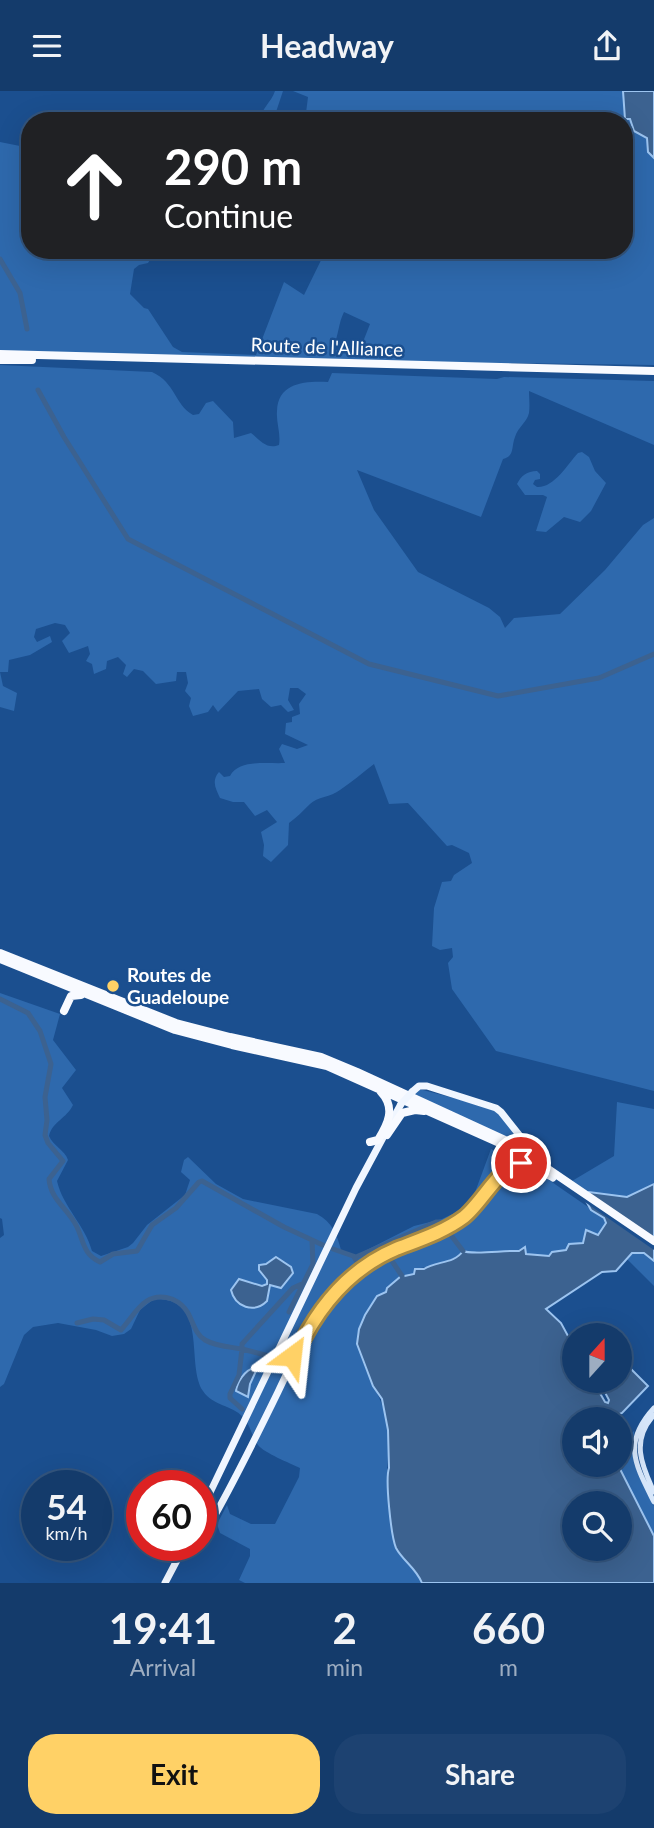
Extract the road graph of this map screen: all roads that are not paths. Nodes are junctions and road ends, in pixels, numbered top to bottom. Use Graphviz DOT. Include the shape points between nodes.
graph roads {
  1 [pos="0,354"];
  2 [pos="0,360"];
  3 [pos="654,373"];
  4 [pos="0,952"];
  5 [pos="0,960"];
  6 [pos="14,962"];
  7 [pos="24,969"];
  8 [pos="127,1011"];
  9 [pos="376,1087"];
  10 [pos="465,1127"];
  11 [pos="387,1135"];
  12 [pos="370,1142"];
  13 [pos="529,1150"];
  14 [pos="552,1175"];
  15 [pos="356,1188"];
  16 [pos="573,1188"];
  17 [pos="344,1193"];
  18 [pos="654,1241"];
  19 [pos="654,1247"];
  20 [pos="284,1343"];
  21 [pos="297,1352"];
  22 [pos="272,1367"];
  23 [pos="286,1375"];
  24 [pos="654,1408"];
  25 [pos="654,1415"];
  26 [pos="223,1467"];
  27 [pos="237,1475"];
  28 [pos="217,1480"];
  29 [pos="654,1492"];
  30 [pos="654,1502"];
  31 [pos="217,1511"];
  32 [pos="178,1561"];
  33 [pos="167,1583"];
  1 -- 3 [label="highway, Route de l'Alliance"];
  2 -- 3 [label="highway, Route de l'Alliance"];
  4 -- 6 [label="highway"];
  5 -- 6 [label="highway"];
  6 -- 7 [label="highway"];
  6 -- 14 [label="highway" via="189,1027 321,1057 493,1134"];
  7 -- 8 [label="highway"];
  7 -- 8 [label="highway" via="58,986 65,1008 77,994"];
  8 -- 9 [label="highway" via="202,1038 327,1066"];
  9 -- 10 [label="highway"];
  9 -- 12 [label="highway" via="390,1113 378,1140"];
  10 -- 11 [label="highway" via="415,1110 398,1116"];
  10 -- 14 [label="highway"];
  13 -- 14 [label="main road"];
  13 -- 15 [label="main road, bridge" via="496,1108 419,1086 401,1104"];
  13 -- 16 [label="highway"];
  14 -- 16 [label="highway"];
  14 -- 21 [label="main road" via="527,1164 510,1165 464,1217 359,1270 323,1305"];
  15 -- 17 [label="main road"];
  15 -- 20 [label="main road"];
  16 -- 18 [label="highway"];
  16 -- 19 [label="highway"];
  20 -- 21 [label="main road" via="285,1356"];
  20 -- 22 [label="main road"];
  21 -- 23 [label="main road"];
  22 -- 23 [label="main road" via="285,1360"];
  22 -- 26 [label="main road"];
  23 -- 27 [label="main road"];
  24 -- 30 [label="main road" via="640,1425 634,1444 638,1470"];
  25 -- 29 [label="main road" via="644,1427 639,1453"];
  26 -- 27 [label="main road" via="227,1480"];
  26 -- 28 [label="main road"];
  27 -- 31 [label="main road"];
  32 -- 33 [label="main road"];
}
